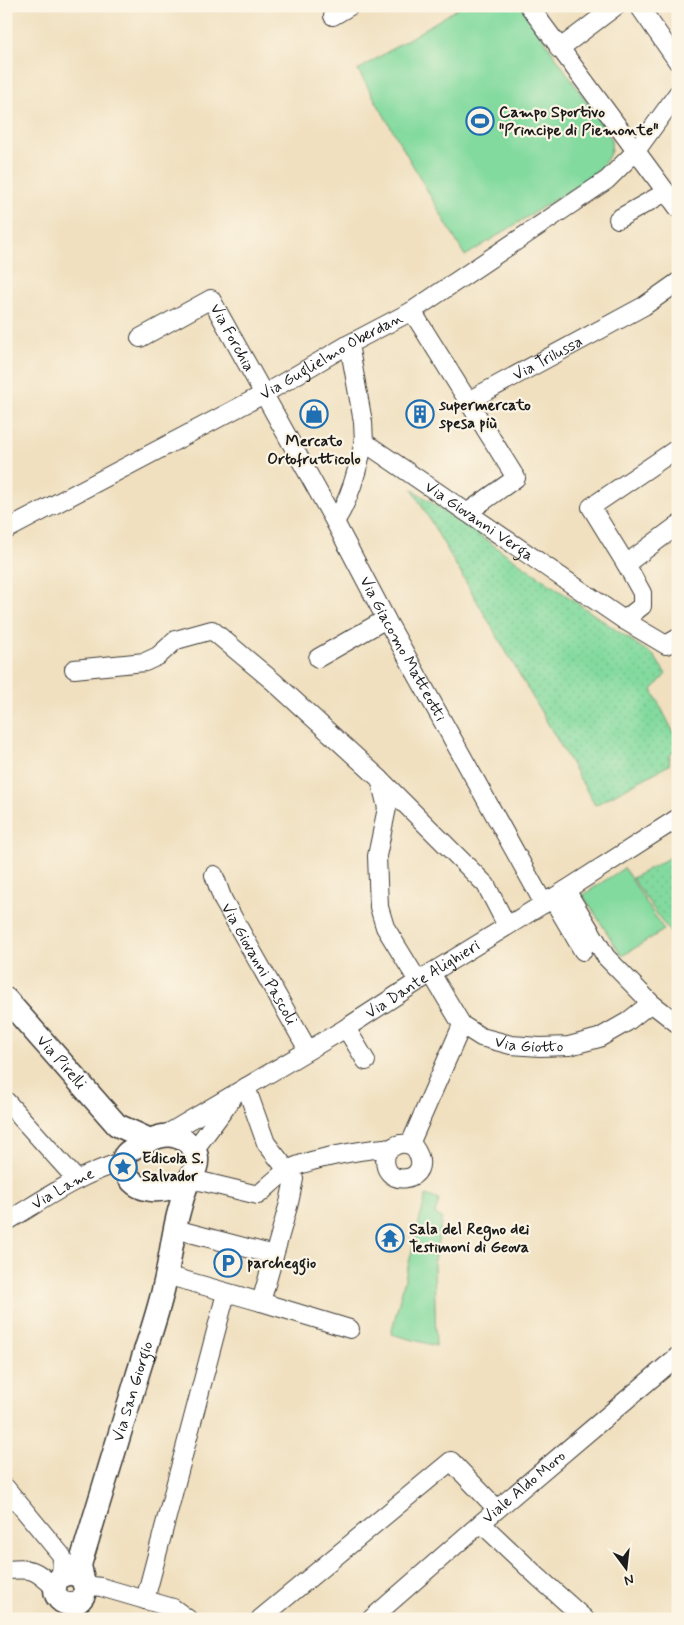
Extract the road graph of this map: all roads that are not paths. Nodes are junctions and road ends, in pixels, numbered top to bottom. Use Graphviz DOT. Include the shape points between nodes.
graph roads {
  1 [pos="350,6"];
  2 [pos="529,6"];
  3 [pos="616,6"];
  4 [pos="639,6"];
  5 [pos="333,16"];
  6 [pos="559,49"];
  7 [pos="678,62"];
  8 [pos="678,93"];
  9 [pos="636,151"];
  10 [pos="666,192"];
  11 [pos="678,208"];
  12 [pos="618,220"];
  13 [pos="678,282"];
  14 [pos="412,311"];
  15 [pos="140,338"];
  16 [pos="349,344"];
  17 [pos="264,394"];
  18 [pos="468,401"];
  19 [pos="364,442"];
  20 [pos="678,448"];
  21 [pos="468,512"];
  22 [pos="334,522"];
  23 [pos="678,525"];
  24 [pos="6,530"];
  25 [pos="626,564"];
  26 [pos="386,619"];
  27 [pos="624,620"];
  28 [pos="678,638"];
  29 [pos="318,658"];
  30 [pos="74,668"];
  31 [pos="380,778"];
  32 [pos="678,818"];
  33 [pos="214,875"];
  34 [pos="554,897"];
  35 [pos="507,926"];
  36 [pos="583,952"];
  37 [pos="424,977"];
  38 [pos="6,999"];
  39 [pos="651,1002"];
  40 [pos="678,1024"];
  41 [pos="462,1025"];
  42 [pos="346,1028"];
  43 [pos="308,1050"];
  44 [pos="366,1061"];
  45 [pos="241,1090"];
  46 [pos="6,1101"];
  47 [pos="117,1124"];
  48 [pos="158,1137"];
  49 [pos="410,1144"];
  50 [pos="195,1148"];
  51 [pos="387,1150"];
  52 [pos="124,1158"];
  53 [pos="287,1170"];
  54 [pos="77,1180"];
  55 [pos="188,1182"];
  56 [pos="156,1191"];
  57 [pos="258,1196"];
  58 [pos="289,1203"];
  59 [pos="6,1222"];
  60 [pos="177,1222"];
  61 [pos="274,1255"];
  62 [pos="166,1275"];
  63 [pos="226,1292"];
  64 [pos="261,1302"];
  65 [pos="350,1329"];
  66 [pos="678,1356"];
  67 [pos="6,1488"];
  68 [pos="497,1510"];
  69 [pos="481,1523"];
  70 [pos="6,1570"];
  71 [pos="69,1591"];
  72 [pos="145,1600"];
  73 [pos="188,1619"];
  74 [pos="260,1619"];
  75 [pos="371,1619"];
  76 [pos="585,1619"];
  1 -- 5 [label="street"];
  2 -- 6 [label="street"];
  3 -- 6 [label="street"];
  4 -- 7 [label="street"];
  6 -- 9 [label="street"];
  8 -- 9 [label="street, Via Guglielmo Oberdan"];
  9 -- 10 [label="street"];
  9 -- 14 [label="street, Via Guglielmo Oberdan" via="607,180"];
  10 -- 11 [label="street"];
  10 -- 12 [label="street"];
  13 -- 18 [label="street, Via Trilussa" via="644,306"];
  14 -- 16 [label="street, Via Guglielmo Oberdan"];
  14 -- 18 [label="street"];
  15 -- 17 [label="street, Via Forchia" via="211,299"];
  16 -- 17 [label="street, Via Guglielmo Oberdan"];
  16 -- 19 [label="street"];
  17 -- 22 [label="street, Via Giacomo Matteotti"];
  17 -- 24 [label="street, Via Guglielmo Oberdan"];
  18 -- 21 [label="street" via="516,478"];
  19 -- 21 [label="street, Via Giovanni Verga"];
  19 -- 22 [label="street" via="353,486"];
  20 -- 25 [label="street" via="590,507"];
  21 -- 27 [label="street, Via Giovanni Verga"];
  22 -- 26 [label="street, Via Giacomo Matteotti"];
  23 -- 25 [label="street"];
  25 -- 27 [label="street" via="642,593 642,606"];
  26 -- 29 [label="street"];
  26 -- 34 [label="street, Via Giacomo Matteotti"];
  27 -- 28 [label="street, Via Giovanni Verga" via="666,645"];
  30 -- 31 [label="street" via="145,662 158,656 176,640 212,630"];
  31 -- 35 [label="street" via="486,885"];
  31 -- 37 [label="street, Via Giotto" via="387,808 377,856 379,907 384,927"];
  32 -- 34 [label="street, Via Dante Alighieri"];
  33 -- 43 [label="street, Via Giovanni Pascoli" via="223,900"];
  34 -- 35 [label="street, Via Dante Alighieri"];
  34 -- 36 [label="street"];
  34 -- 39 [label="street"];
  35 -- 37 [label="street, Via Dante Alighieri"];
  37 -- 41 [label="street, Via Giotto"];
  37 -- 42 [label="street, Via Dante Alighieri"];
  38 -- 47 [label="main road, Via Pirelli"];
  39 -- 40 [label="street"];
  39 -- 41 [label="street, Via Giotto" via="627,1022 599,1038 569,1046 511,1045 481,1037"];
  41 -- 49 [label="street"];
  42 -- 43 [label="street, Via Dante Alighieri"];
  42 -- 44 [label="street"];
  43 -- 45 [label="street, Via Dante Alighieri"];
  45 -- 48 [label="street, Via Dante Alighieri"];
  45 -- 50 [label="street"];
  45 -- 53 [label="street" via="266,1143"];
  46 -- 54 [label="street"];
  47 -- 48 [label="main road, Via Pirelli"];
  47 -- 52 [label="main road, Via Pirelli"];
  48 -- 50 [label="main road" via="178,1136"];
  48 -- 52 [label="main road"];
  49 -- 51 [label="street" via="396,1144"];
  49 -- 51 [label="street" via="417,1151 419,1166 410,1178 390,1173 384,1161"];
  50 -- 55 [label="main road" via="197,1168"];
  51 -- 53 [label="street" via="370,1149 304,1163"];
  52 -- 54 [label="street, Via Lame"];
  52 -- 56 [label="main road" via="126,1172 134,1184"];
  53 -- 57 [label="street"];
  53 -- 58 [label="street" via="294,1179"];
  54 -- 59 [label="street, Via Lame"];
  55 -- 56 [label="main road" via="176,1188"];
  55 -- 57 [label="street" via="200,1181"];
  55 -- 60 [label="main road, Via San Giorgio"];
  56 -- 60 [label="main road"];
  57 -- 58 [label="street"];
  58 -- 61 [label="street"];
  60 -- 61 [label="street"];
  60 -- 62 [label="main road, Via San Giorgio"];
  61 -- 64 [label="street"];
  62 -- 63 [label="street"];
  62 -- 71 [label="main road, Via San Giorgio"];
  63 -- 64 [label="street"];
  63 -- 72 [label="street"];
  64 -- 65 [label="street"];
  66 -- 68 [label="street, Viale Aldo Moro"];
  67 -- 71 [label="street" via="62,1556"];
  68 -- 69 [label="street, Viale Aldo Moro"];
  68 -- 74 [label="street" via="451,1460"];
  69 -- 75 [label="street, Viale Aldo Moro"];
  69 -- 76 [label="street"];
  70 -- 71 [label="street" via="28,1568"];
  71 -- 72 [label="street" via="101,1587"];
  72 -- 73 [label="street" via="173,1608"];
}
